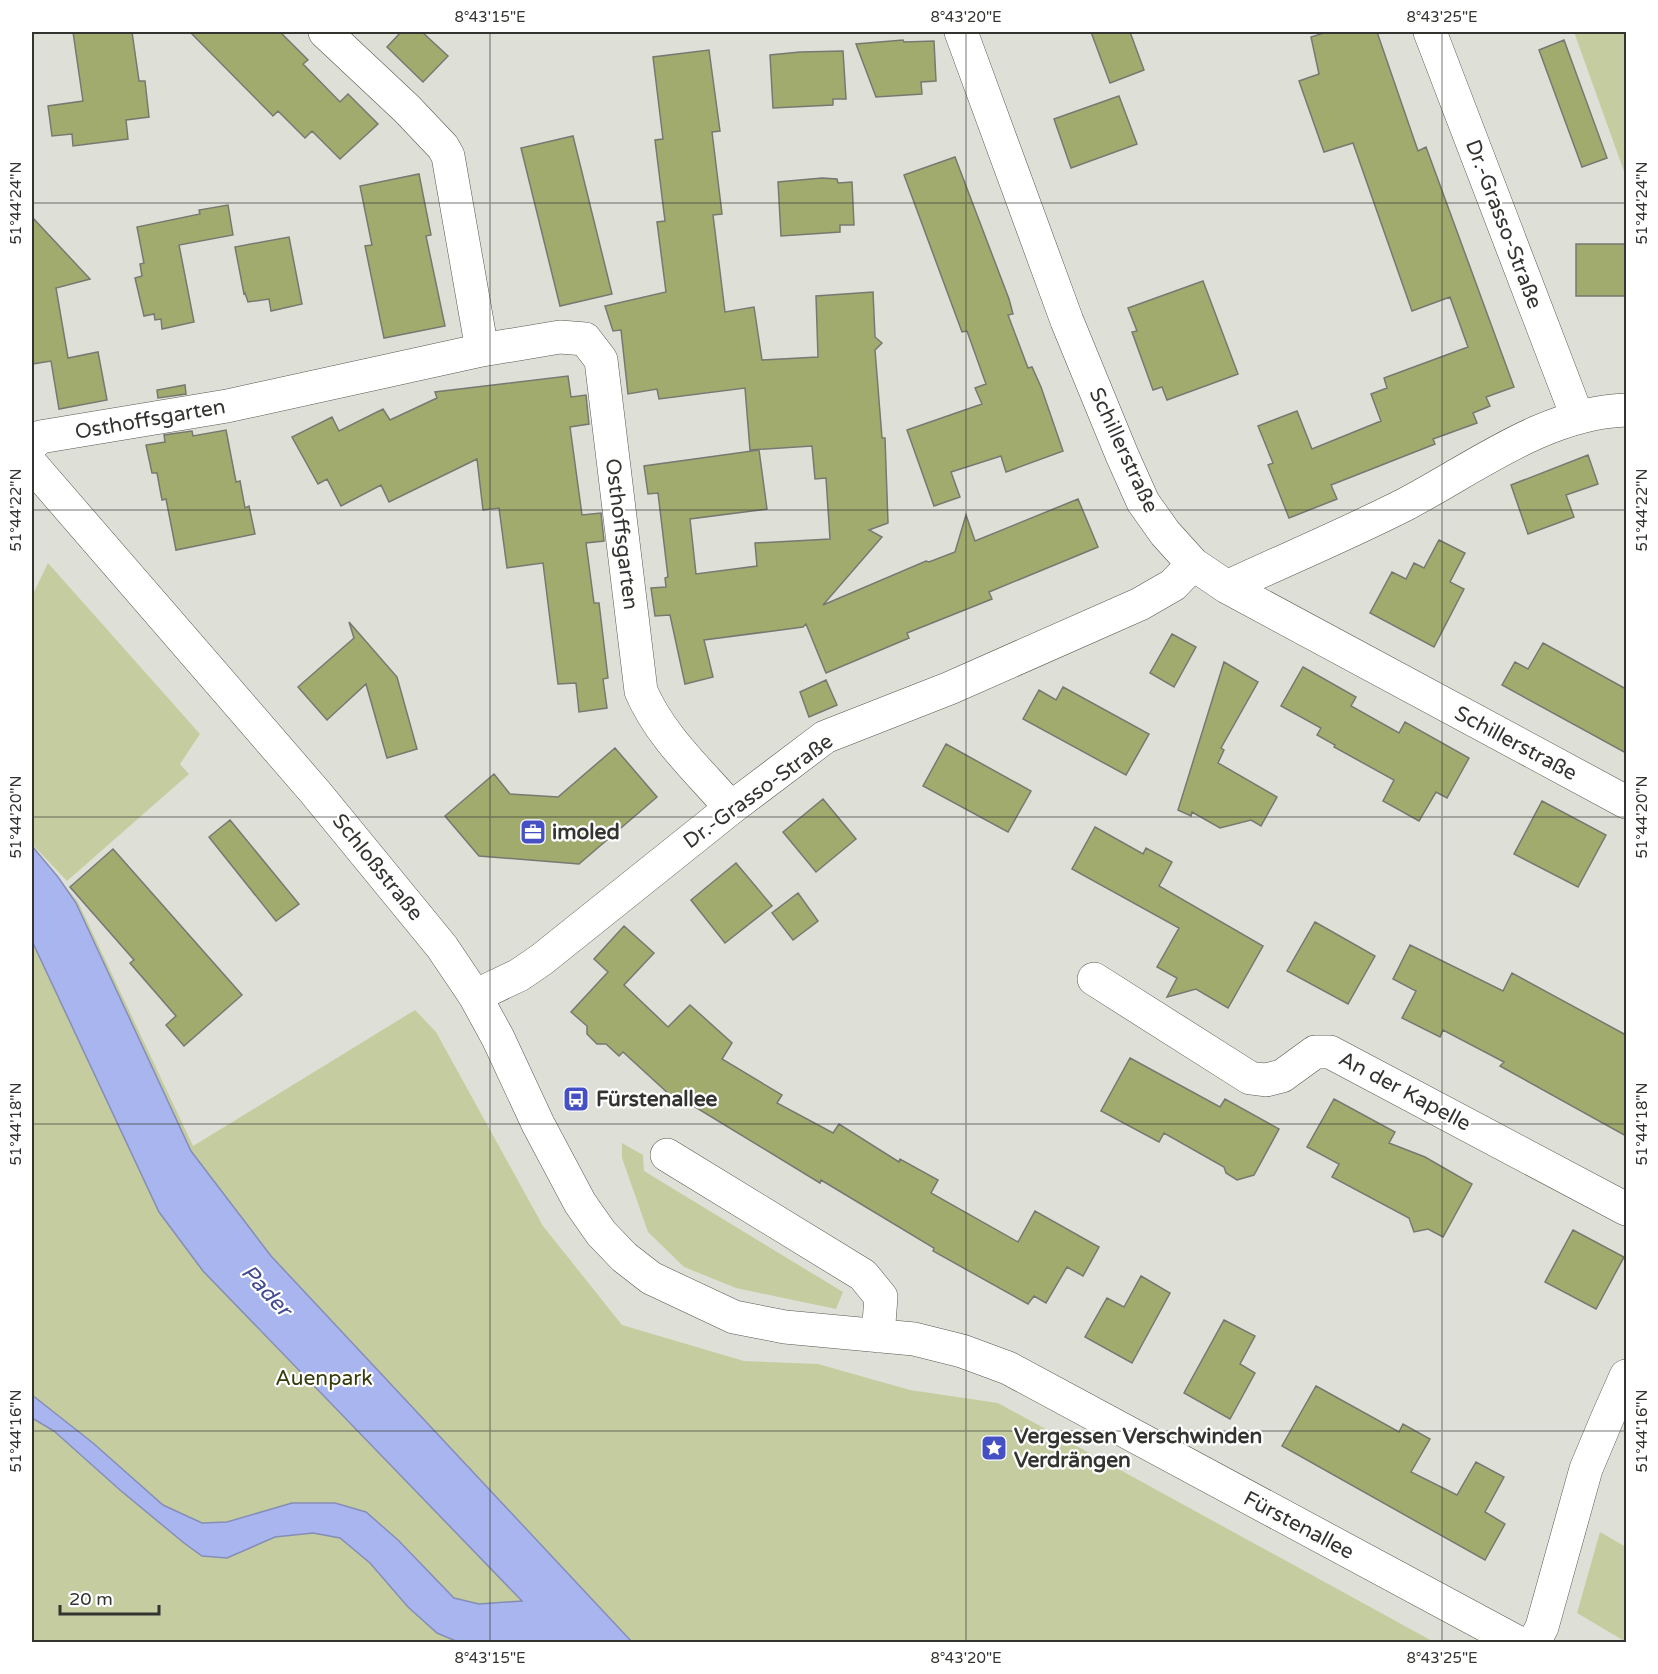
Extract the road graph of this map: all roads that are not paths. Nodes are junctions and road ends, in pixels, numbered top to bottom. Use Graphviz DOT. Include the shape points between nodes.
graph roads {
  1 [pos="325,32"];
  2 [pos="962,32"];
  3 [pos="1431,32"];
  4 [pos="482,350"];
  5 [pos="1626,410"];
  6 [pos="1577,416"];
  7 [pos="32,444"];
  8 [pos="32,465"];
  9 [pos="1193,564"];
  10 [pos="1227,587"];
  11 [pos="1626,802"];
  12 [pos="730,808"];
  13 [pos="1094,979"];
  14 [pos="475,996"];
  15 [pos="668,1155"];
  16 [pos="1626,1209"];
  17 [pos="680,1293"];
  18 [pos="878,1336"];
  19 [pos="1626,1377"];
  20 [pos="1518,1642"];
  21 [pos="1534,1642"];
  1 -- 4 [label="street" via="407,109 448,156"];
  2 -- 9 [label="street, Schillerstraße" via="1067,321 1122,455 1143,502"];
  3 -- 6 [label="street, Dr.-Grasso-Straße"];
  4 -- 7 [label="street, Osthoffsgarten" via="233,405 40,437"];
  4 -- 12 [label="street, Osthoffsgarten" via="560,337 585,339 601,360 641,691 662,728"];
  5 -- 6 [label="street"];
  6 -- 10 [label="street" via="1541,430 1405,504"];
  8 -- 14 [label="street, Schloßstraße" via="361,845 442,947"];
  9 -- 10 [label="street, Schillerstraße"];
  9 -- 12 [label="street, Dr.-Grasso-Straße" via="1173,585 1140,604 950,688 825,737"];
  10 -- 11 [label="street, Schillerstraße"];
  12 -- 14 [label="street, Dr.-Grasso-Straße" via="530,968"];
  13 -- 16 [label="street, An der Kapelle" via="1250,1078 1282,1076 1315,1052 1330,1052"];
  14 -- 17 [label="street, Schloßstraße" via="580,1203 624,1257 651,1278"];
  15 -- 18 [label="street" via="863,1275 881,1297"];
  17 -- 18 [label="street, Fürstenallee" via="759,1324"];
  18 -- 20 [label="street, Fürstenallee" via="914,1339 1008,1368"];
  19 -- 21 [label="street" via="1586,1469 1542,1627"];
}
